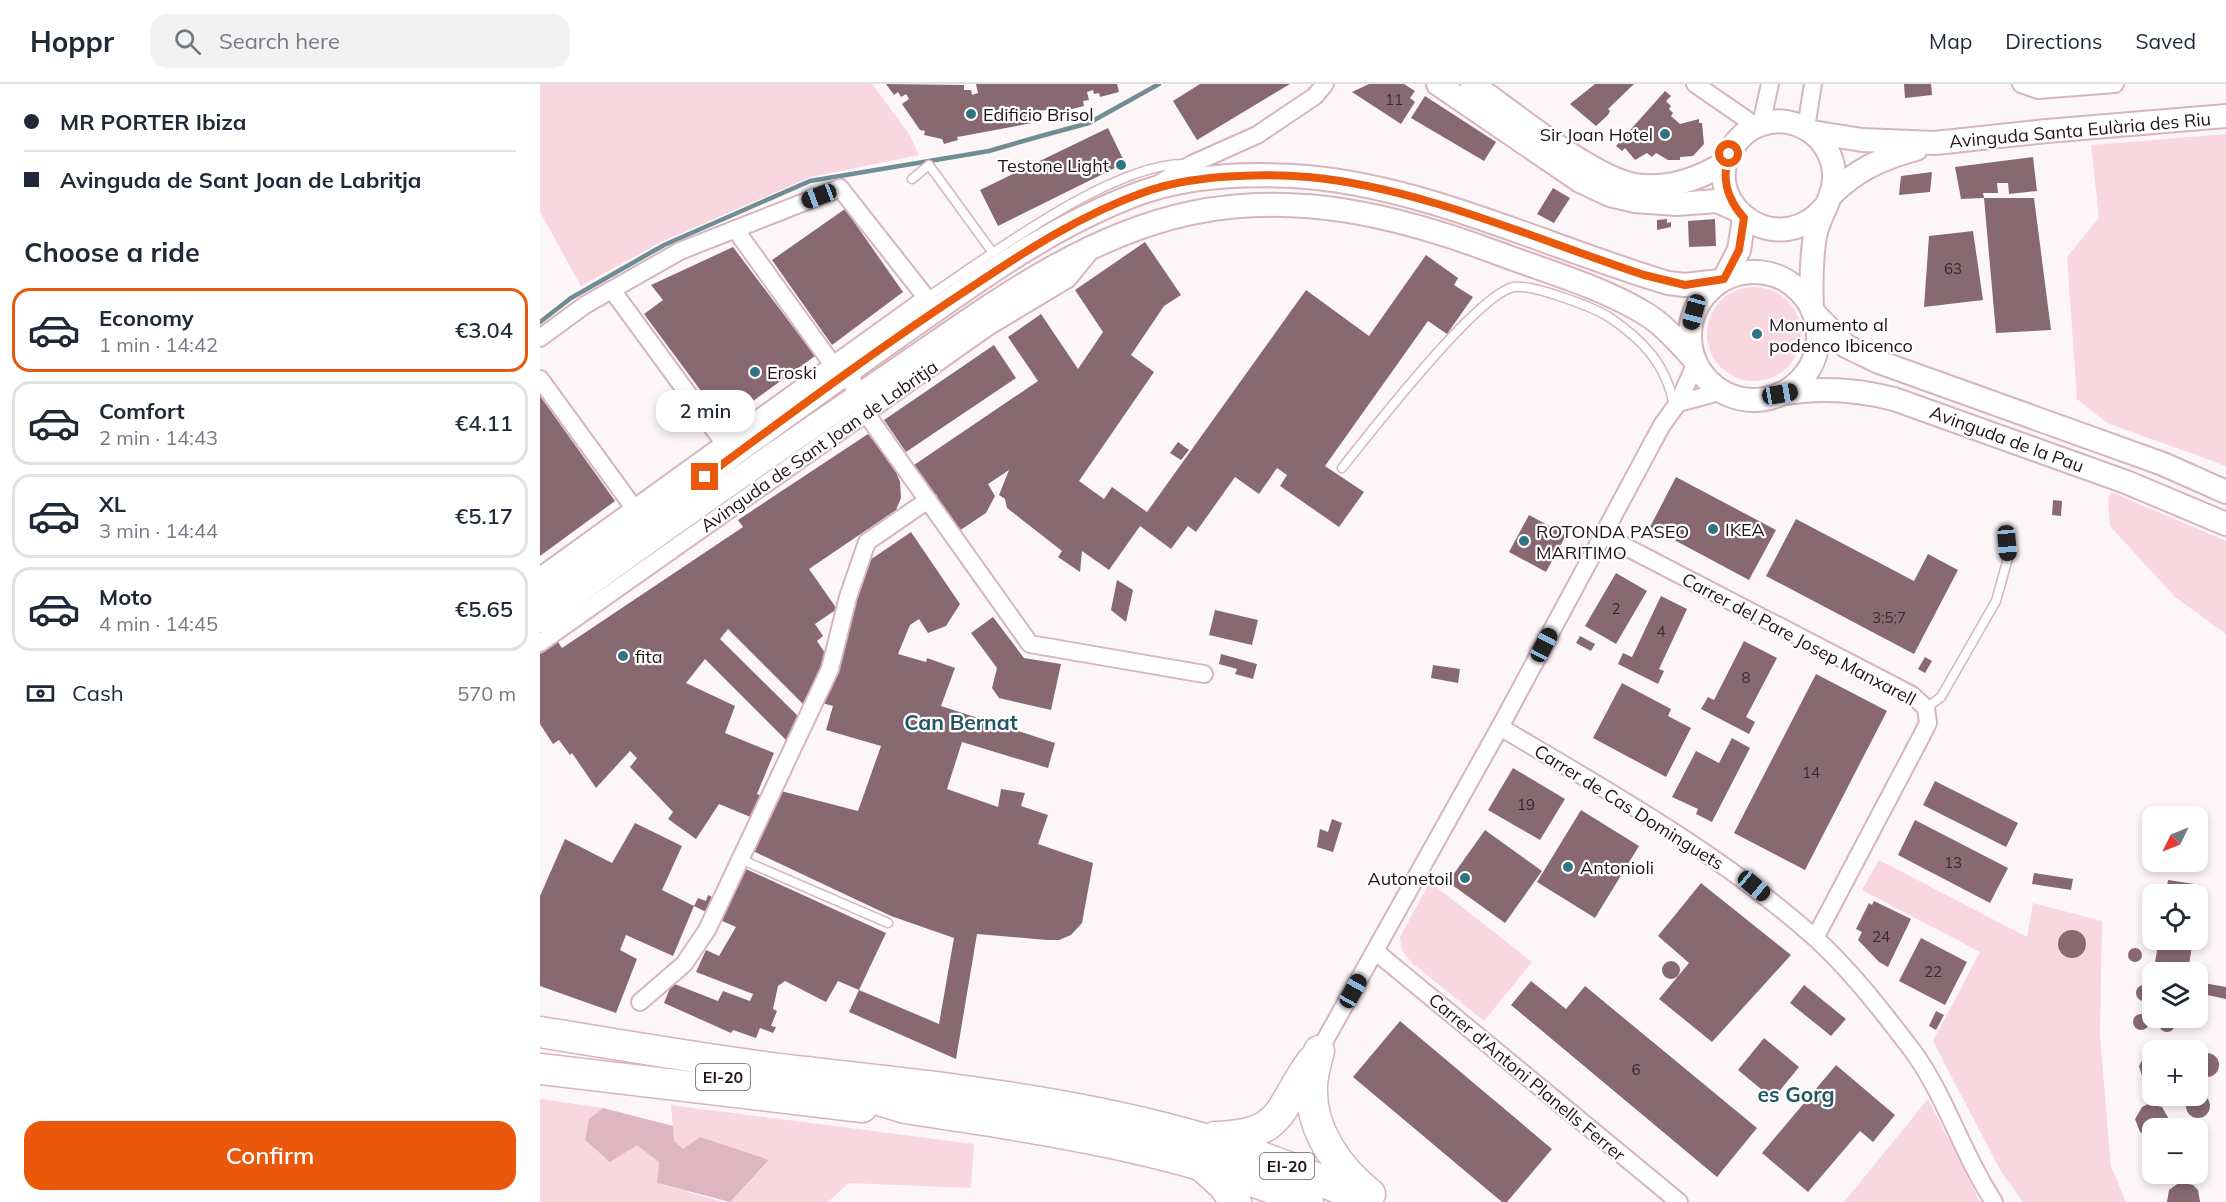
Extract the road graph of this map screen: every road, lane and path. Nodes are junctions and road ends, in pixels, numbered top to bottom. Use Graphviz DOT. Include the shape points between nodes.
graph roads {
  1 [pos="1325,84"];
  2 [pos="1438,84"];
  3 [pos="1472,84"];
  4 [pos="1695,84"];
  5 [pos="1770,84"];
  6 [pos="1813,84"];
  7 [pos="2021,84"];
  8 [pos="2115,84"];
  9 [pos="2044,87"];
  10 [pos="2226,116"];
  11 [pos="1759,125"];
  12 [pos="1809,130"];
  13 [pos="1935,143"];
  14 [pos="1726,162"];
  15 [pos="1192,164"];
  16 [pos="912,178"];
  17 [pos="1145,192"];
  18 [pos="1828,201"];
  19 [pos="1741,214"];
  20 [pos="735,230"];
  21 [pos="993,253"];
  22 [pos="1722,280"];
  23 [pos="612,290"];
  24 [pos="931,304"];
  25 [pos="1813,311"];
  26 [pos="540,338"];
  27 [pos="1695,361"];
  28 [pos="842,367"];
  29 [pos="540,379"];
  30 [pos="1723,391"];
  31 [pos="1780,394"];
  32 [pos="861,405"];
  33 [pos="1676,405"];
  34 [pos="724,443"];
  35 [pos="1342,468"];
  36 [pos="2226,492"];
  37 [pos="928,500"];
  38 [pos="634,508"];
  39 [pos="2226,524"];
  40 [pos="2006,532"];
  41 [pos="1603,535"];
  42 [pos="540,576"];
  43 [pos="540,597"];
  44 [pos="540,621"];
  45 [pos="540,644"];
  46 [pos="1204,674"];
  47 [pos="1926,708"];
  48 [pos="1500,727"];
  49 [pos="740,859"];
  50 [pos="888,923"];
  51 [pos="1815,938"];
  52 [pos="1375,951"];
  53 [pos="640,1002"];
  54 [pos="540,1016"];
  55 [pos="540,1032"];
  56 [pos="540,1049"];
  57 [pos="1319,1051"];
  58 [pos="540,1069"];
  59 [pos="890,1080"];
  60 [pos="905,1108"];
  61 [pos="1201,1150"];
  62 [pos="1236,1202"];
  63 [pos="1308,1202"];
  64 [pos="1367,1202"];
  65 [pos="1379,1202"];
  66 [pos="1679,1202"];
  67 [pos="1994,1202"];
  1 -- 15 [label="street" via="1315,96 1257,135"];
  2 -- 19 [label="main road" via="1580,181 1610,195 1677,204 1717,201"];
  3 -- 14 [label="main road" via="1588,165 1636,185 1676,184 1702,177"];
  4 -- 11 [label="street"];
  5 -- 11 [label="street"];
  6 -- 12 [label="street"];
  7 -- 9 [label="street"];
  8 -- 9 [label="street"];
  10 -- 13 [label="main road, Avinguda Santa Eulària des Riu"];
  11 -- 12 [label="main road" via="1784,121"];
  11 -- 14 [label="main road" via="1737,140"];
  12 -- 13 [label="main road, Avinguda Santa Eulària des Riu" via="1862,140"];
  12 -- 18 [label="main road" via="1832,160 1834,177"];
  13 -- 18 [label="main road, Avinguda Santa Eulària des Riu" via="1873,163 1847,179"];
  14 -- 19 [label="main road" via="1726,187"];
  15 -- 17 [label="street"];
  15 -- 21 [label="lane" via="1164,164 1095,192"];
  16 -- 21 [label="lane" via="929,165"];
  17 -- 22 [label="main road" via="1242,176 1311,177 1402,195 1668,283"];
  17 -- 24 [label="main road" via="1078,221"];
  18 -- 19 [label="main road" via="1808,222 1787,230 1764,228"];
  18 -- 25 [label="main road" via="1813,249"];
  19 -- 22 [label="main road" via="1739,250"];
  20 -- 23 [label="street" via="680,251"];
  20 -- 24 [label="street" via="840,188"];
  20 -- 28 [label="street"];
  21 -- 24 [label="lane"];
  22 -- 25 [label="main road" via="1746,272 1780,277 1799,290"];
  22 -- 27 [label="main road" via="1709,290 1694,312 1690,338"];
  23 -- 26 [label="street"];
  23 -- 34 [label="street"];
  24 -- 28 [label="main road"];
  25 -- 31 [label="main road" via="1818,337 1813,360 1800,380"];
  25 -- 36 [label="main road, Avinguda de la Pau" via="1836,337 1857,352 2151,460"];
  27 -- 30 [label="main road"];
  27 -- 32 [label="main road, Avinguda de Sant Joan de Labritja" via="1654,319 1621,301 1477,245 1357,210 1253,206 1191,213 1128,232 1095,247 1020,286"];
  27 -- 33 [label="street"];
  28 -- 32 [label="street"];
  28 -- 34 [label="street"];
  28 -- 43 [label="main road"];
  29 -- 38 [label="street"];
  30 -- 31 [label="main road" via="1757,399"];
  30 -- 33 [label="street"];
  31 -- 39 [label="main road, Avinguda de la Pau" via="1839,389 1894,399 2126,482"];
  32 -- 37 [label="street"];
  32 -- 44 [label="main road, Avinguda de Sant Joan de Labritja"];
  32 -- 45 [label="street, Avinguda de Sant Joan de Labritja"];
  33 -- 35 [label="lane" via="1664,373 1651,352 1631,332 1594,308 1514,287 1484,304 1425,367"];
  33 -- 41 [label="street"];
  34 -- 38 [label="street"];
  37 -- 46 [label="street" via="1030,644"];
  37 -- 49 [label="street" via="867,542 830,669"];
  38 -- 42 [label="street"];
  40 -- 47 [label="lane" via="2008,558 1996,601 1941,697"];
  41 -- 47 [label="street, Carrer del Pare Josep Manxarell" via="1912,695"];
  41 -- 48 [label="street"];
  47 -- 51 [label="street, Carrer del Pare Josep Manxarell" via="1928,723"];
  48 -- 51 [label="street, Carrer de Cas Dominguets" via="1754,886"];
  48 -- 52 [label="street"];
  49 -- 50 [label="lane"];
  49 -- 53 [label="street" via="707,930 684,964"];
  51 -- 67 [label="street, Carrer de Cas Dominguets" via="1913,1052"];
  52 -- 57 [label="street"];
  52 -- 66 [label="street, Carrer d'Antoni Planells Ferrer"];
  54 -- 59 [label="highway" via="806,1060"];
  55 -- 59 [label="highway, EI-20" via="803,1072"];
  56 -- 60 [label="highway, EI-20" via="876,1100"];
  57 -- 61 [label="highway" via="1281,1113 1267,1128"];
  57 -- 65 [label="highway" via="1311,1088 1323,1138 1340,1165"];
  58 -- 60 [label="highway" via="877,1109"];
  59 -- 61 [label="highway, EI-20" via="1084,1110"];
  60 -- 61 [label="highway, EI-20"];
  61 -- 62 [label="highway"];
  61 -- 63 [label="highway, EI-20"];
  61 -- 64 [label="highway, EI-20" via="1296,1169"];
}
